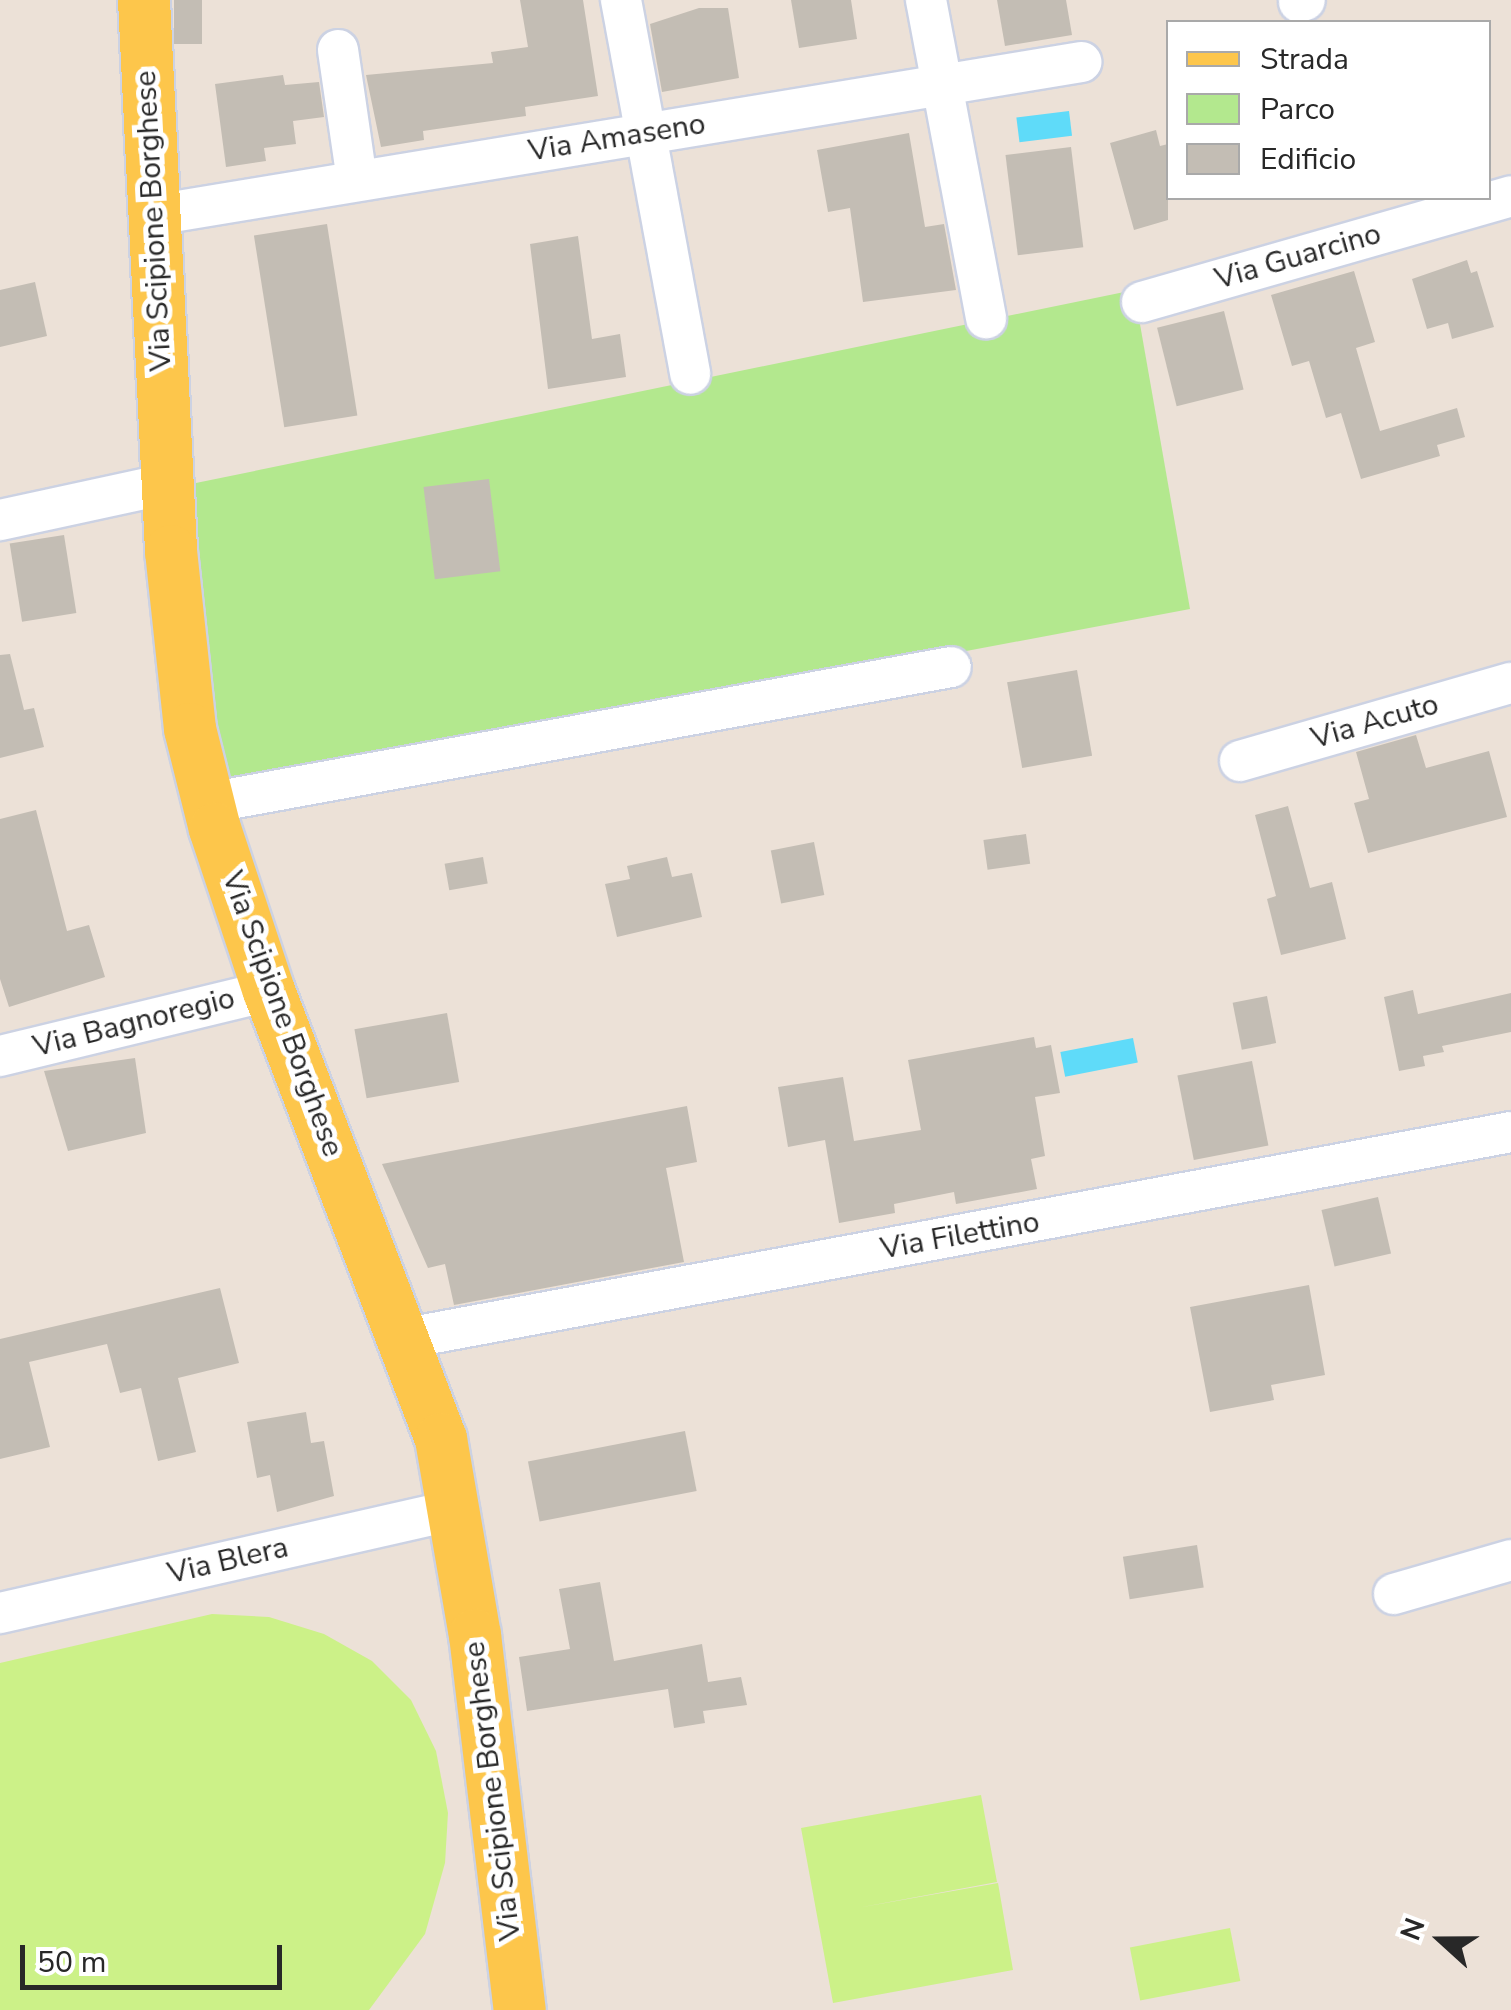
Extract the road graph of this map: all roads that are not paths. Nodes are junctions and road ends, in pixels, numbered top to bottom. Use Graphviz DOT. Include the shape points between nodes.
graph roads {
  1 [pos="144,0"];
  2 [pos="621,0"];
  3 [pos="926,0"];
  4 [pos="338,50"];
  5 [pos="1081,62"];
  6 [pos="941,85"];
  7 [pos="646,134"];
  8 [pos="357,181"];
  9 [pos="1511,196"];
  10 [pos="154,214"];
  11 [pos="1142,302"];
  12 [pos="986,318"];
  13 [pos="690,374"];
  14 [pos="167,484"];
  15 [pos="0,520"];
  16 [pos="951,667"];
  17 [pos="1511,683"];
  18 [pos="1240,762"];
  19 [pos="208,803"];
  20 [pos="269,991"];
  21 [pos="0,1056"];
  22 [pos="1511,1132"];
  23 [pos="408,1338"];
  24 [pos="456,1508"];
  25 [pos="1511,1560"];
  26 [pos="1394,1594"];
  27 [pos="0,1613"];
  28 [pos="520,2010"];
  1 -- 10 [label="main road, Via Scipione Borghese"];
  2 -- 7 [label="street"];
  3 -- 6 [label="street"];
  4 -- 8 [label="street"];
  5 -- 6 [label="street, Via Amaseno"];
  6 -- 7 [label="street, Via Amaseno"];
  6 -- 12 [label="street"];
  7 -- 8 [label="street, Via Amaseno"];
  7 -- 13 [label="street"];
  8 -- 10 [label="street, Via Amaseno"];
  9 -- 11 [label="street, Via Guarcino"];
  10 -- 14 [label="main road, Via Scipione Borghese"];
  14 -- 15 [label="street"];
  14 -- 19 [label="main road, Via Scipione Borghese" via="182,670"];
  16 -- 19 [label="street"];
  17 -- 18 [label="street, Via Acuto"];
  19 -- 20 [label="main road, Via Scipione Borghese"];
  20 -- 21 [label="street, Via Bagnoregio"];
  20 -- 23 [label="main road, Via Scipione Borghese"];
  22 -- 23 [label="street, Via Filettino"];
  23 -- 24 [label="main road, Via Scipione Borghese" via="442,1439"];
  24 -- 27 [label="street, Via Blera"];
  24 -- 28 [label="main road, Via Scipione Borghese"];
  25 -- 26 [label="street"];
}
